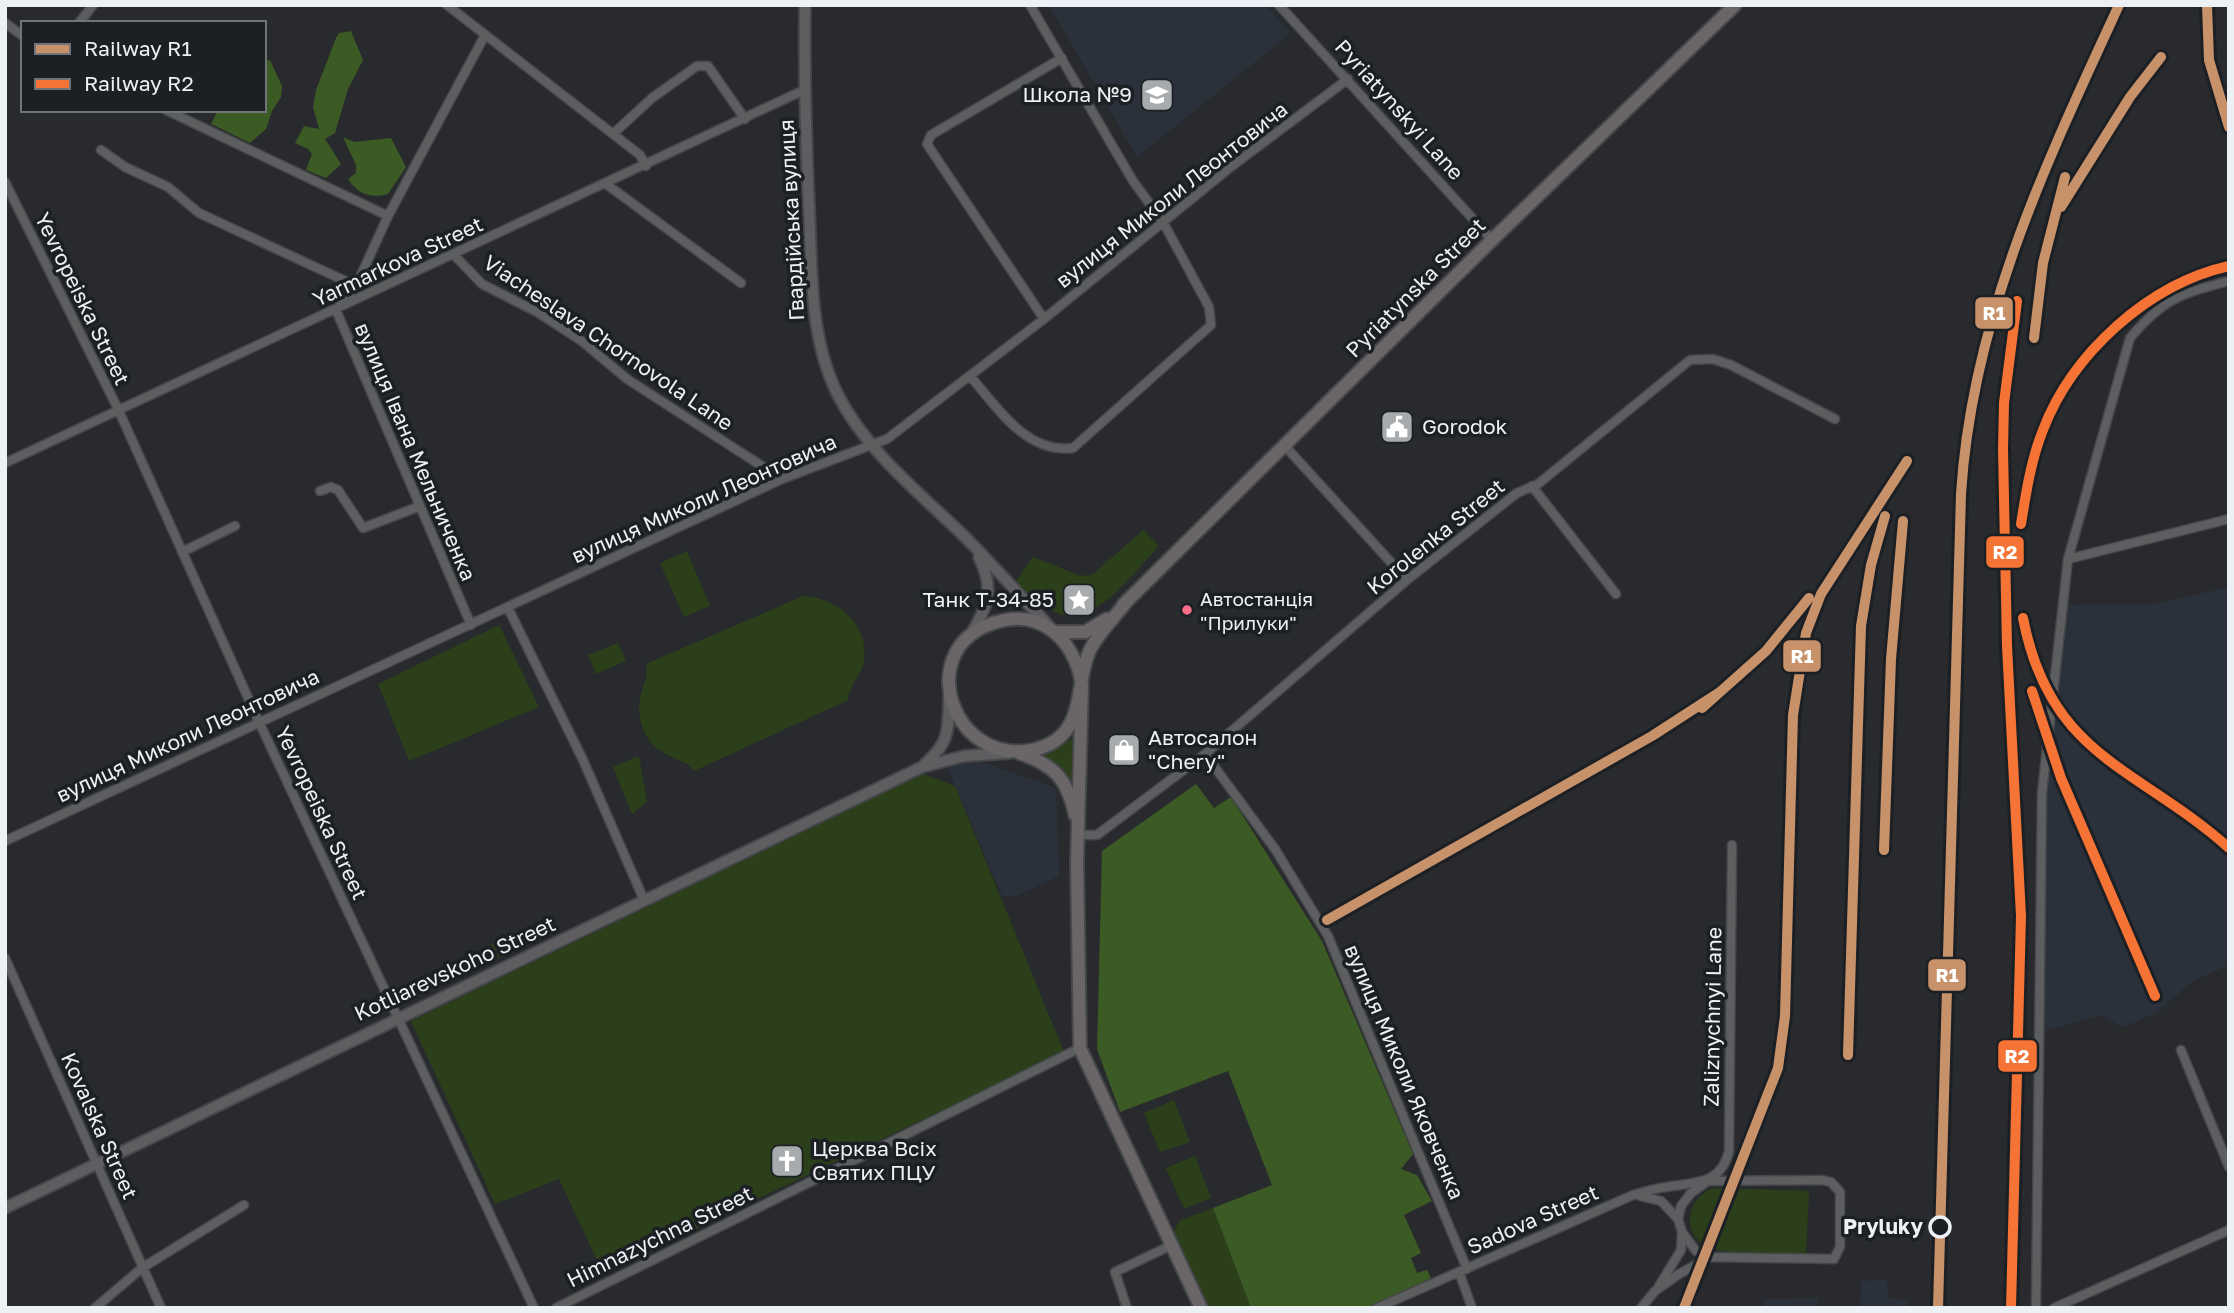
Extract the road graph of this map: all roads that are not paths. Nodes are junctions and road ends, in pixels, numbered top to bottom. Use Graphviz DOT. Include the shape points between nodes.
graph roads {
  1 [pos="93,5"];
  2 [pos="447,5"];
  3 [pos="805,5"];
  4 [pos="1030,5"];
  5 [pos="1279,5"];
  6 [pos="1735,5"];
  7 [pos="81,21"];
  8 [pos="5,23"];
  9 [pos="21,35"];
  10 [pos="485,35"];
  11 [pos="1062,58"];
  12 [pos="1348,79"];
  13 [pos="804,90"];
  14 [pos="170,112"];
  15 [pos="745,119"];
  16 [pos="614,134"];
  17 [pos="102,150"];
  18 [pos="646,166"];
  19 [pos="5,182"];
  20 [pos="606,184"];
  21 [pos="388,216"];
  22 [pos="1163,222"];
  23 [pos="1492,240"];
  24 [pos="454,255"];
  25 [pos="2229,281"];
  26 [pos="741,283"];
  27 [pos="356,286"];
  28 [pos="336,310"];
  29 [pos="1044,319"];
  30 [pos="970,376"];
  31 [pos="118,409"];
  32 [pos="1835,419"];
  33 [pos="870,444"];
  34 [pos="1284,445"];
  35 [pos="5,464"];
  36 [pos="782,479"];
  37 [pos="1532,486"];
  38 [pos="320,491"];
  39 [pos="420,506"];
  40 [pos="2229,519"];
  41 [pos="235,526"];
  42 [pos="973,545"];
  43 [pos="182,552"];
  44 [pos="2068,559"];
  45 [pos="1407,580"];
  46 [pos="1616,594"];
  47 [pos="1127,601"];
  48 [pos="508,608"];
  49 [pos="471,625"];
  50 [pos="1056,632"];
  51 [pos="969,638"];
  52 [pos="1082,685"];
  53 [pos="949,692"];
  54 [pos="259,722"];
  55 [pos="1015,752"];
  56 [pos="1205,754"];
  57 [pos="922,767"];
  58 [pos="1080,835"];
  59 [pos="5,841"];
  60 [pos="1732,845"];
  61 [pos="644,900"];
  62 [pos="5,958"];
  63 [pos="398,1017"];
  64 [pos="1080,1048"];
  65 [pos="2181,1050"];
  66 [pos="98,1164"];
  67 [pos="2229,1167"];
  68 [pos="1708,1181"];
  69 [pos="1633,1195"];
  70 [pos="244,1205"];
  71 [pos="5,1208"];
  72 [pos="1678,1219"];
  73 [pos="2229,1230"];
  74 [pos="1682,1232"];
  75 [pos="1170,1246"];
  76 [pos="1710,1257"];
  77 [pos="142,1268"];
  78 [pos="1463,1270"];
  79 [pos="1655,1292"];
  80 [pos="95,1308"];
  81 [pos="161,1308"];
  82 [pos="534,1308"];
  83 [pos="556,1308"];
  84 [pos="1127,1308"];
  85 [pos="1201,1308"];
  86 [pos="1377,1308"];
  87 [pos="1472,1308"];
  88 [pos="1641,1308"];
  89 [pos="2036,1308"];
  90 [pos="2054,1308"];
  1 -- 7 [label="street"];
  2 -- 10 [label="street"];
  3 -- 13 [label="main road, Гвардійська вулиця"];
  4 -- 11 [label="street"];
  5 -- 12 [label="street, Pyriatynskyi Lane"];
  6 -- 23 [label="main road, Pyriatynska Street"];
  8 -- 9 [label="street"];
  10 -- 16 [label="street"];
  10 -- 21 [label="street, вулиця Івана Мельниченка"];
  11 -- 22 [label="street" via="1133,181"];
  11 -- 29 [label="street" via="931,135 927,144"];
  12 -- 22 [label="street, вулиця Миколи Леонтовича"];
  12 -- 23 [label="street, Pyriatynskyi Lane"];
  13 -- 15 [label="street, Yarmarkova Street"];
  13 -- 33 [label="main road, Гвардійська вулиця" via="816,319 838,395"];
  14 -- 21 [label="street"];
  15 -- 16 [label="street" via="708,66 697,66 652,98"];
  15 -- 18 [label="street, Yarmarkova Street"];
  16 -- 18 [label="street" via="640,155"];
  17 -- 27 [label="street" via="125,167 168,187 198,214"];
  18 -- 20 [label="street, Yarmarkova Street"];
  19 -- 31 [label="street, Yevropeiska Street"];
  20 -- 24 [label="street, Yarmarkova Street"];
  20 -- 26 [label="street"];
  21 -- 27 [label="street, вулиця Івана Мельниченка"];
  22 -- 29 [label="street, вулиця Миколи Леонтовича"];
  22 -- 30 [label="street" via="1209,306 1211,325 1084,440 1061,450 1039,444 1017,428"];
  23 -- 34 [label="main road, Pyriatynska Street"];
  24 -- 28 [label="street, Yarmarkova Street"];
  24 -- 36 [label="street, Viacheslava Chornovola Lane" via="482,284 537,312 627,379"];
  25 -- 44 [label="street" via="2182,293 2152,311 2130,338"];
  27 -- 28 [label="street, вулиця Івана Мельниченка"];
  28 -- 31 [label="street, Yarmarkova Street"];
  28 -- 39 [label="street, вулиця Івана Мельниченка"];
  29 -- 30 [label="street, вулиця Миколи Леонтовича"];
  30 -- 33 [label="street, вулиця Миколи Леонтовича" via="887,439"];
  31 -- 35 [label="street, Yarmarkova Street"];
  31 -- 43 [label="street, Yevropeiska Street"];
  32 -- 37 [label="street, Korolenka Street" via="1731,365 1713,359 1690,360"];
  33 -- 36 [label="street, вулиця Миколи Леонтовича"];
  33 -- 42 [label="main road, Гвардійська вулиця"];
  34 -- 45 [label="street"];
  34 -- 47 [label="main road, Pyriatynska Street"];
  36 -- 48 [label="street, вулиця Миколи Леонтовича"];
  37 -- 45 [label="street, Korolenka Street"];
  37 -- 46 [label="street"];
  38 -- 39 [label="street" via="338,490 363,528"];
  39 -- 49 [label="street, вулиця Івана Мельниченка"];
  40 -- 44 [label="street"];
  41 -- 43 [label="street"];
  42 -- 50 [label="main road, Гвардійська вулиця"];
  42 -- 51 [label="main road" via="988,575 990,592"];
  43 -- 54 [label="street, Yevropeiska Street"];
  44 -- 89 [label="street" via="2042,793"];
  45 -- 56 [label="street, Korolenka Street"];
  47 -- 50 [label="main road" via="1085,632"];
  47 -- 52 [label="main road" via="1090,648"];
  48 -- 49 [label="street, вулиця Миколи Леонтовича"];
  48 -- 61 [label="street" via="583,760"];
  49 -- 54 [label="street, вулиця Миколи Леонтовича"];
  50 -- 51 [label="main road" via="1039,623 1011,620 984,627"];
  50 -- 52 [label="main road" via="1074,656"];
  51 -- 53 [label="main road" via="950,672"];
  52 -- 55 [label="main road" via="1070,725 1055,740"];
  52 -- 58 [label="main road"];
  53 -- 55 [label="main road" via="959,719 978,741"];
  53 -- 57 [label="main road" via="947,737"];
  54 -- 59 [label="street, вулиця Миколи Леонтовича"];
  54 -- 63 [label="street, Yevropeiska Street"];
  55 -- 57 [label="main road" via="964,756"];
  55 -- 58 [label="main road" via="1040,760 1063,781"];
  56 -- 58 [label="street, Korolenka Street" via="1097,835"];
  56 -- 78 [label="street, вулиця Миколи Яковченка" via="1275,849 1328,936"];
  57 -- 61 [label="main road, Kotliarevskoho Street"];
  58 -- 64 [label="main road"];
  60 -- 68 [label="street, Zaliznychnyi Lane" via="1728,1150 1726,1162"];
  61 -- 63 [label="main road, Kotliarevskoho Street"];
  62 -- 66 [label="street, Kovalska Street"];
  63 -- 66 [label="main road, Kotliarevskoho Street"];
  63 -- 82 [label="street, Yevropeiska Street"];
  64 -- 75 [label="main road"];
  64 -- 83 [label="street, Himnazychna Street"];
  65 -- 67 [label="street"];
  66 -- 71 [label="main road, Kotliarevskoho Street"];
  66 -- 77 [label="street, Kovalska Street"];
  68 -- 69 [label="street, Sadova Street"];
  68 -- 72 [label="street, Zaliznychnyi Lane" via="1691,1193"];
  68 -- 76 [label="street, Sadova Street" via="1822,1180 1836,1186 1843,1199 1840,1247 1834,1259"];
  69 -- 72 [label="street" via="1661,1201"];
  69 -- 78 [label="street, Sadova Street"];
  70 -- 77 [label="street"];
  72 -- 74 [label="street"];
  73 -- 90 [label="street"];
  74 -- 76 [label="street" via="1696,1251"];
  74 -- 79 [label="street" via="1681,1250"];
  75 -- 84 [label="street" via="1115,1272"];
  75 -- 85 [label="main road"];
  76 -- 79 [label="street"];
  77 -- 80 [label="street"];
  77 -- 81 [label="street, Kovalska Street"];
  78 -- 86 [label="street, Sadova Street"];
  78 -- 87 [label="street, вулиця Миколи Яковченка"];
  79 -- 88 [label="street"];
}
